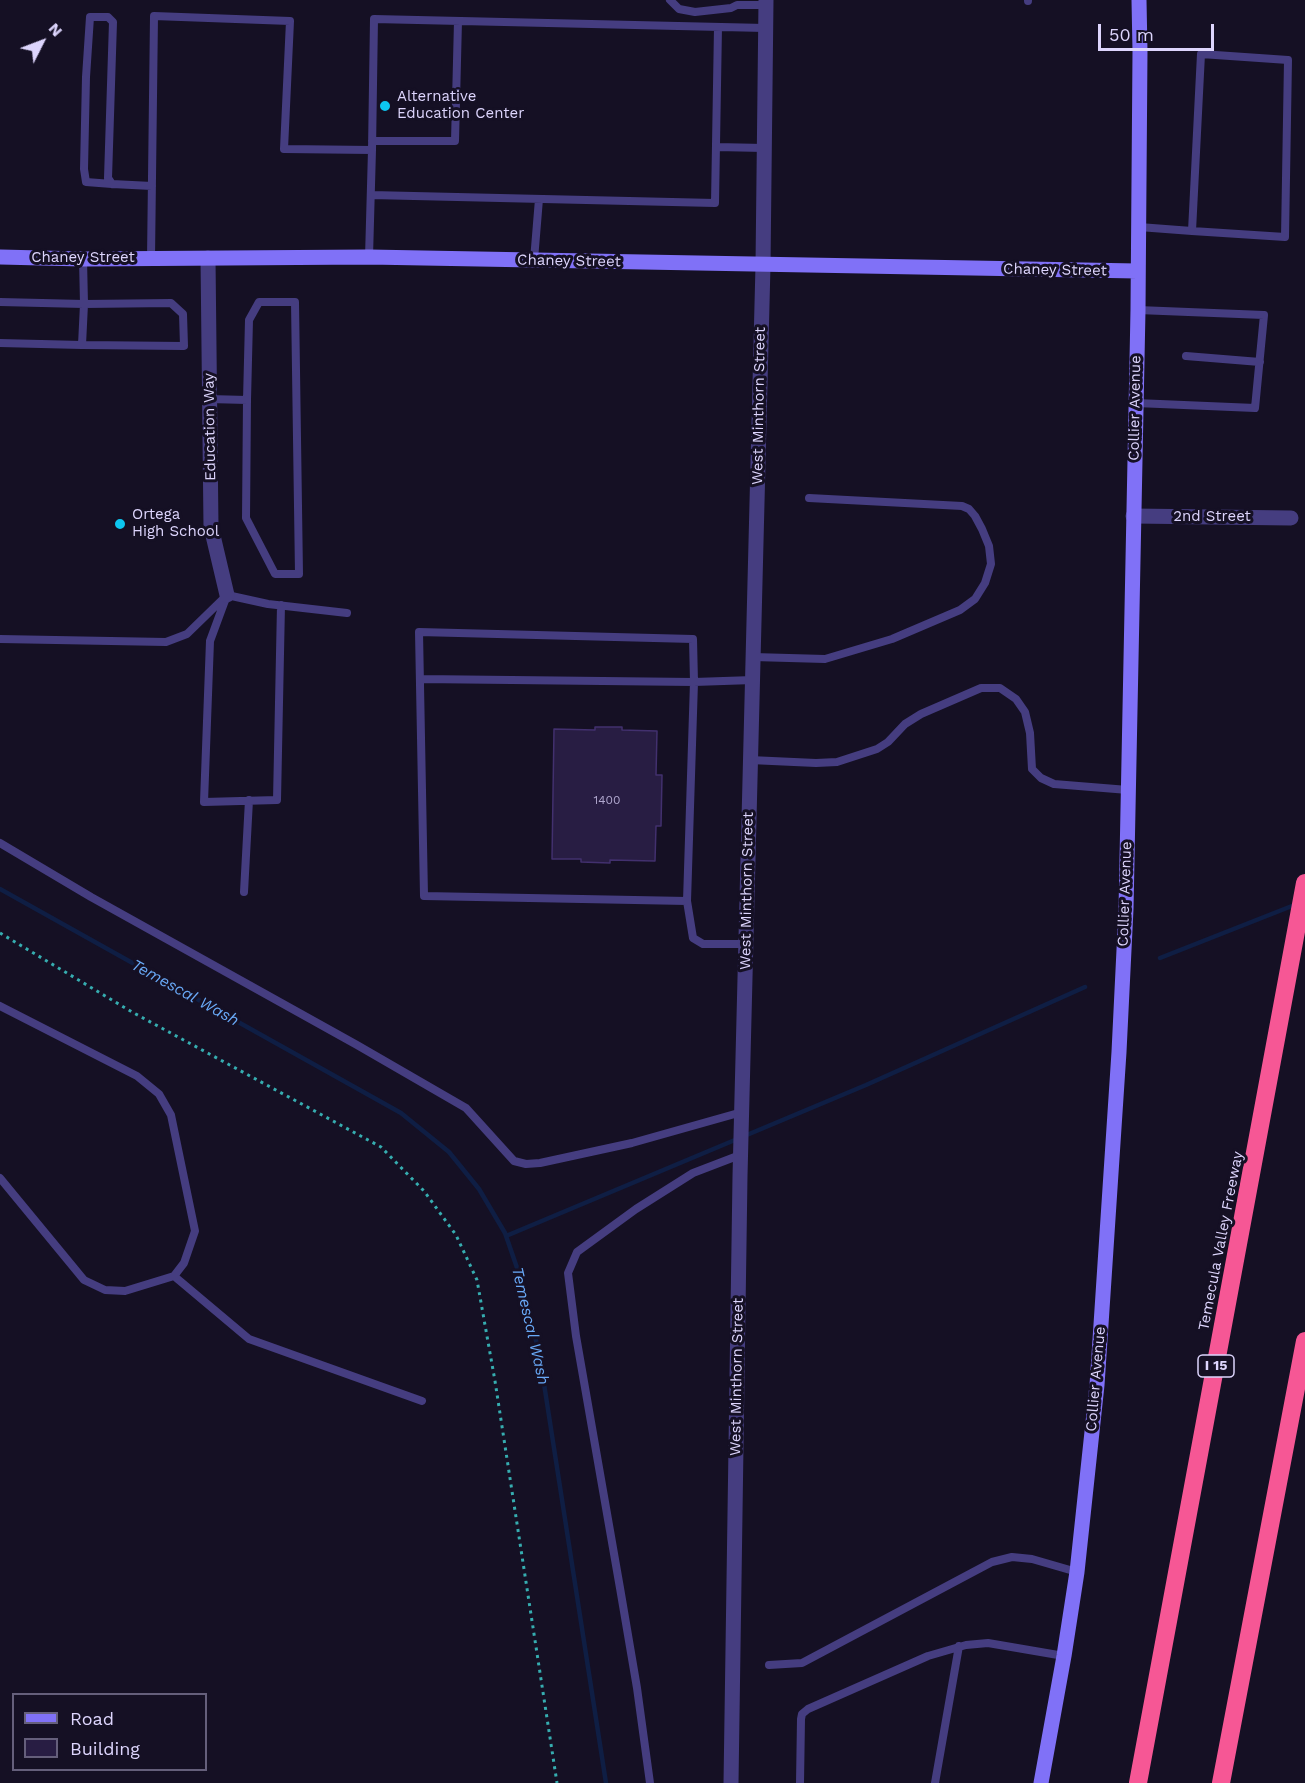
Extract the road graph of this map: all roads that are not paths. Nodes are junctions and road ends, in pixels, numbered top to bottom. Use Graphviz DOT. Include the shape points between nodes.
graph roads {
  1 [pos="670,0"];
  2 [pos="1139,0"];
  3 [pos="766,2"];
  4 [pos="458,21"];
  5 [pos="718,27"];
  6 [pos="765,28"];
  7 [pos="372,141"];
  8 [pos="716,147"];
  9 [pos="764,148"];
  10 [pos="372,150"];
  11 [pos="112,184"];
  12 [pos="152,186"];
  13 [pos="371,195"];
  14 [pos="539,199"];
  15 [pos="1139,227"];
  16 [pos="1192,231"];
  17 [pos="0,257"];
  18 [pos="369,257"];
  19 [pos="151,258"];
  20 [pos="208,258"];
  21 [pos="83,259"];
  22 [pos="534,260"];
  23 [pos="763,265"];
  24 [pos="1137,272"];
  25 [pos="0,302"];
  26 [pos="84,304"];
  27 [pos="1138,310"];
  28 [pos="0,343"];
  29 [pos="82,345"];
  30 [pos="1186,356"];
  31 [pos="1260,362"];
  32 [pos="209,399"];
  33 [pos="247,400"];
  34 [pos="1136,403"];
  35 [pos="808,498"];
  36 [pos="1133,516"];
  37 [pos="1291,518"];
  38 [pos="227,595"];
  39 [pos="280,605"];
  40 [pos="347,613"];
  41 [pos="0,639"];
  42 [pos="753,657"];
  43 [pos="420,680"];
  44 [pos="753,680"];
  45 [pos="694,681"];
  46 [pos="750,760"];
  47 [pos="1128,790"];
  48 [pos="249,800"];
  49 [pos="0,843"];
  50 [pos="1305,883"];
  51 [pos="244,892"];
  52 [pos="687,901"];
  53 [pos="746,944"];
  54 [pos="0,1006"];
  55 [pos="742,1104"];
  56 [pos="741,1154"];
  57 [pos="0,1178"];
  58 [pos="174,1276"];
  59 [pos="1305,1341"];
  60 [pos="422,1401"];
  61 [pos="1077,1572"];
  62 [pos="960,1646"];
  63 [pos="1064,1656"];
  64 [pos="769,1665"];
  65 [pos="650,1783"];
  66 [pos="730,1783"];
  67 [pos="800,1783"];
  68 [pos="935,1783"];
  69 [pos="1041,1783"];
  70 [pos="1138,1783"];
  71 [pos="1221,1783"];
  1 -- 3 [label="lane" via="679,9 695,12"];
  2 -- 15 [label="main road, Collier Avenue"];
  3 -- 6 [label="street, West Minthorn Street"];
  4 -- 5 [label="lane"];
  4 -- 7 [label="lane" via="455,141"];
  4 -- 7 [label="lane" via="374,19"];
  5 -- 6 [label="lane"];
  5 -- 8 [label="lane"];
  6 -- 9 [label="street, West Minthorn Street"];
  7 -- 10 [label="lane"];
  8 -- 9 [label="lane"];
  8 -- 14 [label="lane" via="715,203"];
  9 -- 23 [label="street, West Minthorn Street"];
  10 -- 12 [label="lane" via="284,149 290,21 154,16"];
  10 -- 13 [label="lane"];
  11 -- 11 [label="lane" via="86,183 84,169 90,18 108,17 113,22 108,178"];
  11 -- 12 [label="lane"];
  12 -- 19 [label="lane"];
  13 -- 14 [label="lane"];
  13 -- 18 [label="lane"];
  14 -- 22 [label="lane"];
  15 -- 16 [label="lane"];
  15 -- 24 [label="main road, Collier Avenue"];
  16 -- 16 [label="lane" via="1285,237 1288,60 1201,54"];
  17 -- 21 [label="main road, Chaney Street"];
  18 -- 20 [label="main road, Chaney Street"];
  18 -- 22 [label="main road, Chaney Street"];
  19 -- 20 [label="main road, Chaney Street"];
  19 -- 21 [label="main road, Chaney Street"];
  20 -- 32 [label="street, Education Way"];
  21 -- 26 [label="lane"];
  22 -- 23 [label="main road, Chaney Street"];
  23 -- 24 [label="main road, Chaney Street"];
  23 -- 42 [label="street, West Minthorn Street"];
  24 -- 27 [label="main road, Collier Avenue"];
  25 -- 26 [label="lane"];
  26 -- 29 [label="lane"];
  26 -- 29 [label="lane" via="171,303 183,314 184,346"];
  27 -- 31 [label="lane" via="1264,315"];
  27 -- 34 [label="main road, Collier Avenue"];
  28 -- 29 [label="lane"];
  30 -- 31 [label="lane"];
  31 -- 34 [label="lane" via="1255,408"];
  32 -- 33 [label="lane"];
  32 -- 38 [label="street, Education Way" via="211,526"];
  33 -- 33 [label="lane" via="246,518 275,574 298,574 295,302 259,302 249,320"];
  34 -- 36 [label="main road, Collier Avenue"];
  35 -- 42 [label="lane" via="969,509 989,546 991,564 985,584 975,599 960,610 892,639 825,659"];
  36 -- 37 [label="street, 2nd Street"];
  36 -- 47 [label="main road, Collier Avenue"];
  38 -- 39 [label="lane"];
  38 -- 41 [label="lane" via="187,634 166,642"];
  38 -- 48 [label="lane" via="210,641 204,802"];
  39 -- 40 [label="lane"];
  39 -- 48 [label="lane" via="277,800"];
  42 -- 44 [label="street, West Minthorn Street"];
  43 -- 45 [label="lane"];
  43 -- 45 [label="lane" via="419,632 693,639"];
  43 -- 52 [label="lane" via="424,896"];
  44 -- 45 [label="lane"];
  44 -- 46 [label="street, West Minthorn Street"];
  45 -- 52 [label="lane"];
  46 -- 47 [label="lane" via="837,762 877,749 921,714 981,688 1000,688 1016,699 1024,712 1030,733 1032,769 1041,778 1054,784"];
  46 -- 53 [label="street, West Minthorn Street"];
  47 -- 61 [label="main road, Collier Avenue" via="1119,1052 1097,1385"];
  48 -- 51 [label="lane"];
  49 -- 55 [label="lane" via="466,1108 514,1161 540,1163 632,1143"];
  50 -- 70 [label="highway, Temecula Valley Freeway / I 15"];
  52 -- 53 [label="lane" via="693,938 703,944"];
  53 -- 55 [label="street, West Minthorn Street"];
  54 -- 58 [label="lane" via="137,1076 159,1094 171,1115 195,1231 184,1263"];
  55 -- 56 [label="street, West Minthorn Street"];
  56 -- 65 [label="lane" via="693,1173 636,1209 577,1252 568,1273"];
  56 -- 66 [label="street, West Minthorn Street"];
  57 -- 58 [label="lane" via="84,1280 105,1290 125,1291"];
  58 -- 60 [label="lane" via="249,1339"];
  59 -- 71 [label="highway"];
  61 -- 63 [label="main road, Collier Avenue"];
  61 -- 64 [label="lane" via="1032,1559 1012,1557 992,1562 802,1663"];
  62 -- 63 [label="lane" via="988,1643"];
  62 -- 67 [label="lane" via="928,1656 802,1714"];
  62 -- 68 [label="lane"];
  63 -- 69 [label="main road, Collier Avenue"];
}
